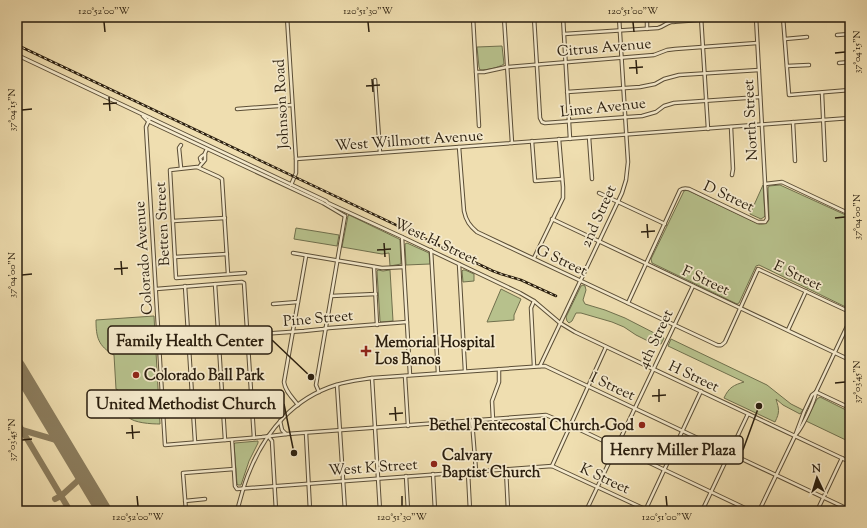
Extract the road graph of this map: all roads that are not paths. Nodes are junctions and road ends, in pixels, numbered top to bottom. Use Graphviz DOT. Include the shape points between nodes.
graph roads {
  1 [pos="287,17"];
  2 [pos="473,17"];
  3 [pos="504,17"];
  4 [pos="534,17"];
  5 [pos="562,17"];
  6 [pos="619,17"];
  7 [pos="647,17"];
  8 [pos="674,17"];
  9 [pos="728,17"];
  10 [pos="739,17"];
  11 [pos="756,17"];
  12 [pos="783,17"];
  13 [pos="701,18"];
  14 [pos="674,22"];
  15 [pos="647,29"];
  16 [pos="620,31"];
  17 [pos="564,34"];
  18 [pos="850,34"];
  19 [pos="837,35"];
  20 [pos="807,37"];
  21 [pos="785,39"];
  22 [pos="757,43"];
  23 [pos="703,47"];
  24 [pos="17,55"];
  25 [pos="622,58"];
  26 [pos="565,62"];
  27 [pos="850,62"];
  28 [pos="839,63"];
  29 [pos="537,64"];
  30 [pos="809,65"];
  31 [pos="787,66"];
  32 [pos="507,67"];
  33 [pos="759,70"];
  34 [pos="476,72"];
  35 [pos="705,74"];
  36 [pos="375,80"];
  37 [pos="623,88"];
  38 [pos="850,90"];
  39 [pos="567,92"];
  40 [pos="822,93"];
  41 [pos="760,97"];
  42 [pos="706,101"];
  43 [pos="292,105"];
  44 [pos="237,109"];
  45 [pos="625,118"];
  46 [pos="149,119"];
  47 [pos="850,119"];
  48 [pos="824,120"];
  49 [pos="569,122"];
  50 [pos="793,122"];
  51 [pos="762,125"];
  52 [pos="479,126"];
  53 [pos="731,127"];
  54 [pos="708,129"];
  55 [pos="626,135"];
  56 [pos="590,137"];
  57 [pos="559,139"];
  58 [pos="570,139"];
  59 [pos="532,141"];
  60 [pos="512,143"];
  61 [pos="181,145"];
  62 [pos="208,147"];
  63 [pos="459,147"];
  64 [pos="380,153"];
  65 [pos="296,159"];
  66 [pos="825,160"];
  67 [pos="795,162"];
  68 [pos="199,166"];
  69 [pos="181,168"];
  70 [pos="732,175"];
  71 [pos="562,179"];
  72 [pos="592,179"];
  73 [pos="765,184"];
  74 [pos="291,186"];
  75 [pos="599,193"];
  76 [pos="618,202"];
  77 [pos="326,204"];
  78 [pos="346,211"];
  79 [pos="850,214"];
  80 [pos="345,216"];
  81 [pos="225,218"];
  82 [pos="552,219"];
  83 [pos="173,221"];
  84 [pos="765,222"];
  85 [pos="665,224"];
  86 [pos="402,237"];
  87 [pos="599,241"];
  88 [pos="431,250"];
  89 [pos="293,253"];
  90 [pos="227,254"];
  91 [pos="306,256"];
  92 [pos="175,257"];
  93 [pos="534,258"];
  94 [pos="338,261"];
  95 [pos="646,263"];
  96 [pos="459,264"];
  97 [pos="374,267"];
  98 [pos="404,267"];
  99 [pos="245,273"];
  100 [pos="228,274"];
  101 [pos="580,280"];
  102 [pos="215,284"];
  103 [pos="185,286"];
  104 [pos="693,286"];
  105 [pos="156,289"];
  106 [pos="806,291"];
  107 [pos="376,294"];
  108 [pos="331,296"];
  109 [pos="534,301"];
  110 [pos="298,302"];
  111 [pos="628,303"];
  112 [pos="273,304"];
  113 [pos="740,308"];
  114 [pos="850,312"];
  115 [pos="850,320"];
  116 [pos="407,322"];
  117 [pos="560,323"];
  118 [pos="377,325"];
  119 [pos="674,325"];
  120 [pos="326,329"];
  121 [pos="788,330"];
  122 [pos="293,332"];
  123 [pos="248,335"];
  124 [pos="219,338"];
  125 [pos="189,339"];
  126 [pos="159,341"];
  127 [pos="606,347"];
  128 [pos="835,353"];
  129 [pos="850,360"];
  130 [pos="534,366"];
  131 [pos="539,366"];
  132 [pos="499,369"];
  133 [pos="654,369"];
  134 [pos="465,371"];
  135 [pos="438,373"];
  136 [pos="410,375"];
  137 [pos="405,376"];
  138 [pos="372,378"];
  139 [pos="337,385"];
  140 [pos="588,386"];
  141 [pos="701,391"];
  142 [pos="319,392"];
  143 [pos="816,392"];
  144 [pos="298,405"];
  145 [pos="635,408"];
  146 [pos="850,408"];
  147 [pos="748,414"];
  148 [pos="280,420"];
  149 [pos="493,420"];
  150 [pos="472,421"];
  151 [pos="570,425"];
  152 [pos="408,426"];
  153 [pos="375,428"];
  154 [pos="340,431"];
  155 [pos="682,431"];
  156 [pos="306,433"];
  157 [pos="287,434"];
  158 [pos="268,436"];
  159 [pos="795,436"];
  160 [pos="254,438"];
  161 [pos="225,440"];
  162 [pos="232,440"];
  163 [pos="195,442"];
  164 [pos="617,448"];
  165 [pos="730,453"];
  166 [pos="842,458"];
  167 [pos="850,462"];
  168 [pos="552,466"];
  169 [pos="234,469"];
  170 [pos="506,469"];
  171 [pos="664,470"];
  172 [pos="476,471"];
  173 [pos="468,472"];
  174 [pos="433,474"];
  175 [pos="776,475"];
  176 [pos="406,476"];
  177 [pos="378,478"];
  178 [pos="343,480"];
  179 [pos="309,483"];
  180 [pos="274,485"];
  181 [pos="598,487"];
  182 [pos="243,488"];
  183 [pos="711,492"];
  184 [pos="823,498"];
  185 [pos="205,499"];
  186 [pos="185,500"];
  187 [pos="645,510"];
  188 [pos="850,510"];
  189 [pos="186,511"];
  190 [pos="236,511"];
  191 [pos="276,511"];
  192 [pos="310,511"];
  193 [pos="345,511"];
  194 [pos="380,511"];
  195 [pos="408,511"];
  196 [pos="435,511"];
  197 [pos="470,511"];
  198 [pos="508,511"];
  199 [pos="586,511"];
  200 [pos="649,511"];
  201 [pos="702,511"];
  202 [pos="751,511"];
  203 [pos="759,511"];
  204 [pos="817,511"];
  1 -- 43 [label="street, Johnson Road"];
  2 -- 34 [label="street"];
  3 -- 32 [label="street"];
  4 -- 29 [label="street"];
  5 -- 17 [label="street"];
  6 -- 16 [label="street, 2nd Street"];
  7 -- 15 [label="street"];
  8 -- 14 [label="street"];
  9 -- 10 [label="street"];
  9 -- 13 [label="street"];
  11 -- 22 [label="street, North Street"];
  12 -- 21 [label="street"];
  13 -- 14 [label="street"];
  13 -- 23 [label="street"];
  14 -- 15 [label="street"];
  15 -- 16 [label="street"];
  16 -- 17 [label="street"];
  16 -- 25 [label="street, 2nd Street"];
  17 -- 26 [label="street"];
  18 -- 19 [label="street"];
  20 -- 21 [label="street"];
  21 -- 31 [label="street"];
  22 -- 23 [label="street, Citrus Avenue"];
  22 -- 33 [label="street, North Street"];
  23 -- 25 [label="street, Citrus Avenue" via="670,50 654,56"];
  23 -- 35 [label="street"];
  24 -- 46 [label="street, West H Street"];
  25 -- 26 [label="street, Citrus Avenue"];
  25 -- 37 [label="street, 2nd Street"];
  26 -- 29 [label="street, Citrus Avenue"];
  26 -- 39 [label="street"];
  27 -- 28 [label="street"];
  29 -- 32 [label="street, Citrus Avenue"];
  29 -- 49 [label="street, Lime Avenue" via="542,122"];
  30 -- 31 [label="street"];
  31 -- 40 [label="street" via="789,95"];
  32 -- 34 [label="street, Citrus Avenue"];
  32 -- 60 [label="street"];
  33 -- 35 [label="street"];
  33 -- 41 [label="street, North Street"];
  34 -- 52 [label="street"];
  35 -- 37 [label="street" via="672,76 648,86"];
  35 -- 42 [label="street"];
  36 -- 64 [label="street"];
  37 -- 39 [label="street"];
  37 -- 45 [label="street, 2nd Street"];
  38 -- 40 [label="street"];
  39 -- 49 [label="street"];
  40 -- 48 [label="street"];
  41 -- 42 [label="street, Lime Avenue"];
  41 -- 51 [label="street, North Street"];
  42 -- 45 [label="street, Lime Avenue" via="674,103 649,115"];
  42 -- 54 [label="street"];
  43 -- 44 [label="street"];
  43 -- 65 [label="street, Johnson Road"];
  45 -- 49 [label="street, Lime Avenue"];
  45 -- 55 [label="street, 2nd Street"];
  46 -- 62 [label="street, West H Street"];
  46 -- 105 [label="street, Colorado Avenue" via="146,127"];
  47 -- 48 [label="street, West Willmott Avenue"];
  48 -- 50 [label="street, West Willmott Avenue"];
  48 -- 66 [label="street"];
  49 -- 58 [label="street"];
  50 -- 51 [label="street, West Willmott Avenue"];
  50 -- 67 [label="street"];
  51 -- 53 [label="street, West Willmott Avenue"];
  51 -- 73 [label="street, North Street"];
  53 -- 54 [label="street, West Willmott Avenue"];
  53 -- 70 [label="street"];
  54 -- 55 [label="street, West Willmott Avenue"];
  55 -- 56 [label="street, West Willmott Avenue"];
  55 -- 76 [label="street, 2nd Street" via="627,172"];
  56 -- 58 [label="street, West Willmott Avenue"];
  56 -- 72 [label="street"];
  57 -- 58 [label="street, West Willmott Avenue"];
  57 -- 59 [label="street, West Willmott Avenue"];
  57 -- 71 [label="street"];
  59 -- 60 [label="street, West Willmott Avenue"];
  59 -- 71 [label="street" via="534,181"];
  60 -- 63 [label="street, West Willmott Avenue"];
  61 -- 69 [label="street"];
  62 -- 68 [label="street" via="205,159"];
  62 -- 74 [label="street, West H Street"];
  63 -- 64 [label="street, West Willmott Avenue"];
  63 -- 93 [label="street, G Street" via="464,211 468,223 477,232"];
  64 -- 65 [label="street, West Willmott Avenue"];
  65 -- 74 [label="street, Johnson Road" via="296,173"];
  68 -- 69 [label="street"];
  68 -- 81 [label="street" via="222,180"];
  69 -- 83 [label="street, Betten Street" via="170,170"];
  71 -- 82 [label="street" via="563,198"];
  73 -- 79 [label="street" via="782,182"];
  73 -- 84 [label="street, North Street"];
  74 -- 77 [label="street, West H Street"];
  75 -- 76 [label="street"];
  76 -- 85 [label="street"];
  76 -- 87 [label="street, 2nd Street"];
  77 -- 78 [label="street, West H Street"];
  77 -- 80 [label="street"];
  78 -- 80 [label="street"];
  78 -- 86 [label="street, West H Street"];
  80 -- 94 [label="street"];
  81 -- 83 [label="street"];
  81 -- 90 [label="street"];
  82 -- 87 [label="street, F Street"];
  82 -- 93 [label="street"];
  83 -- 92 [label="street, Betten Street"];
  84 -- 85 [label="street, D Street" via="758,222 684,188 680,190"];
  85 -- 95 [label="street"];
  86 -- 88 [label="street, West H Street"];
  86 -- 98 [label="street"];
  87 -- 95 [label="street, F Street"];
  87 -- 101 [label="street, 2nd Street"];
  88 -- 96 [label="street, West H Street"];
  88 -- 135 [label="street"];
  89 -- 91 [label="street"];
  90 -- 92 [label="street"];
  90 -- 100 [label="street"];
  91 -- 94 [label="street"];
  91 -- 110 [label="street"];
  92 -- 100 [label="street, Betten Street" via="176,278"];
  93 -- 101 [label="street, G Street"];
  94 -- 97 [label="street"];
  94 -- 108 [label="street"];
  95 -- 104 [label="street, F Street"];
  95 -- 111 [label="street"];
  96 -- 109 [label="street, West H Street"];
  96 -- 134 [label="street"];
  97 -- 98 [label="street"];
  97 -- 107 [label="street"];
  98 -- 116 [label="street"];
  99 -- 100 [label="street"];
  101 -- 111 [label="street, G Street"];
  101 -- 117 [label="street, 2nd Street"];
  102 -- 103 [label="street"];
  102 -- 123 [label="street" via="244,283"];
  102 -- 124 [label="street"];
  103 -- 105 [label="street"];
  103 -- 125 [label="street"];
  104 -- 113 [label="street, F Street"];
  104 -- 119 [label="street, 4th Street"];
  105 -- 126 [label="street, Colorado Avenue"];
  106 -- 113 [label="street, E Street" via="758,269"];
  106 -- 114 [label="street, E Street"];
  106 -- 121 [label="street"];
  107 -- 108 [label="street"];
  107 -- 118 [label="street"];
  108 -- 120 [label="street"];
  109 -- 117 [label="street, H Street"];
  109 -- 130 [label="street" via="531,308"];
  110 -- 112 [label="street"];
  110 -- 122 [label="street"];
  111 -- 119 [label="street, G Street"];
  113 -- 119 [label="street, G Street" via="725,342 720,346"];
  113 -- 121 [label="street, F Street"];
  115 -- 128 [label="street"];
  116 -- 118 [label="street, Pine Street"];
  116 -- 136 [label="street"];
  117 -- 127 [label="street, H Street"];
  117 -- 131 [label="street, 2nd Street"];
  118 -- 120 [label="street, Pine Street"];
  119 -- 133 [label="street, 4th Street"];
  120 -- 122 [label="street, Pine Street"];
  120 -- 142 [label="street" via="316,385"];
  121 -- 128 [label="street, F Street"];
  122 -- 123 [label="street, Pine Street"];
  122 -- 144 [label="street" via="284,382 285,388"];
  123 -- 124 [label="street, Pine Street"];
  123 -- 160 [label="street"];
  124 -- 125 [label="street, Pine Street"];
  124 -- 161 [label="street"];
  125 -- 126 [label="street, Pine Street"];
  125 -- 163 [label="street"];
  126 -- 163 [label="street, Colorado Avenue" via="165,445"];
  127 -- 133 [label="street, H Street"];
  127 -- 140 [label="street"];
  128 -- 129 [label="street, F Street"];
  128 -- 143 [label="street"];
  130 -- 131 [label="street, I Street"];
  130 -- 132 [label="street, I Street"];
  131 -- 140 [label="street, I Street" via="545,366"];
  132 -- 134 [label="street, I Street"];
  132 -- 149 [label="street" via="499,382 492,402"];
  133 -- 141 [label="street, H Street"];
  133 -- 145 [label="street, 4th Street"];
  134 -- 135 [label="street, I Street"];
  135 -- 136 [label="street, I Street"];
  136 -- 137 [label="street, I Street"];
  137 -- 138 [label="street, I Street"];
  137 -- 152 [label="street"];
  138 -- 139 [label="street, I Street"];
  138 -- 153 [label="street"];
  139 -- 142 [label="street, I Street"];
  139 -- 154 [label="street"];
  140 -- 145 [label="street, I Street"];
  140 -- 151 [label="street"];
  141 -- 147 [label="street, H Street"];
  141 -- 155 [label="street"];
  142 -- 144 [label="street, I Street"];
  143 -- 146 [label="street"];
  143 -- 159 [label="street" via="812,395"];
  144 -- 148 [label="street, I Street"];
  145 -- 155 [label="street, I Street"];
  145 -- 164 [label="street, 4th Street"];
  147 -- 159 [label="street, H Street"];
  147 -- 165 [label="street"];
  148 -- 157 [label="street" via="282,430"];
  148 -- 158 [label="street, I Street"];
  149 -- 150 [label="street"];
  149 -- 151 [label="street" via="546,415"];
  150 -- 152 [label="street"];
  150 -- 172 [label="street"];
  151 -- 164 [label="street"];
  151 -- 168 [label="street"];
  152 -- 153 [label="street"];
  153 -- 154 [label="street"];
  153 -- 177 [label="street"];
  154 -- 156 [label="street"];
  154 -- 178 [label="street"];
  155 -- 165 [label="street, I Street"];
  155 -- 171 [label="street"];
  156 -- 157 [label="street"];
  156 -- 179 [label="street"];
  157 -- 158 [label="street"];
  158 -- 160 [label="street"];
  158 -- 180 [label="street" via="272,441"];
  158 -- 182 [label="street, I Street"];
  159 -- 166 [label="street, H Street"];
  159 -- 175 [label="street"];
  160 -- 162 [label="street"];
  161 -- 162 [label="street"];
  161 -- 163 [label="street"];
  162 -- 169 [label="street"];
  164 -- 171 [label="street"];
  164 -- 181 [label="street, 4th Street"];
  165 -- 175 [label="street, I Street"];
  165 -- 183 [label="street"];
  166 -- 167 [label="street, H Street"];
  166 -- 184 [label="street"];
  168 -- 170 [label="street, West K Street"];
  168 -- 181 [label="street, K Street"];
  169 -- 182 [label="street" via="235,486"];
  169 -- 186 [label="street" via="183,473"];
  170 -- 172 [label="street, West K Street"];
  170 -- 198 [label="street"];
  171 -- 183 [label="street"];
  171 -- 187 [label="street"];
  172 -- 173 [label="street, West K Street"];
  173 -- 174 [label="street, West K Street"];
  173 -- 197 [label="street"];
  174 -- 176 [label="street, West K Street"];
  174 -- 196 [label="street"];
  175 -- 184 [label="street, I Street"];
  175 -- 203 [label="street"];
  176 -- 177 [label="street, West K Street"];
  176 -- 195 [label="street"];
  177 -- 178 [label="street, West K Street"];
  177 -- 194 [label="street"];
  178 -- 179 [label="street, West K Street"];
  178 -- 193 [label="street"];
  179 -- 180 [label="street, West K Street"];
  179 -- 192 [label="street"];
  180 -- 182 [label="street, West K Street"];
  180 -- 191 [label="street"];
  181 -- 187 [label="street, K Street"];
  181 -- 199 [label="street, 4th Street"];
  182 -- 190 [label="street, I Street"];
  183 -- 201 [label="street"];
  183 -- 202 [label="street"];
  184 -- 188 [label="street, I Street"];
  184 -- 204 [label="street"];
  185 -- 186 [label="street"];
  186 -- 189 [label="street"];
  187 -- 200 [label="street, K Street"];
}
